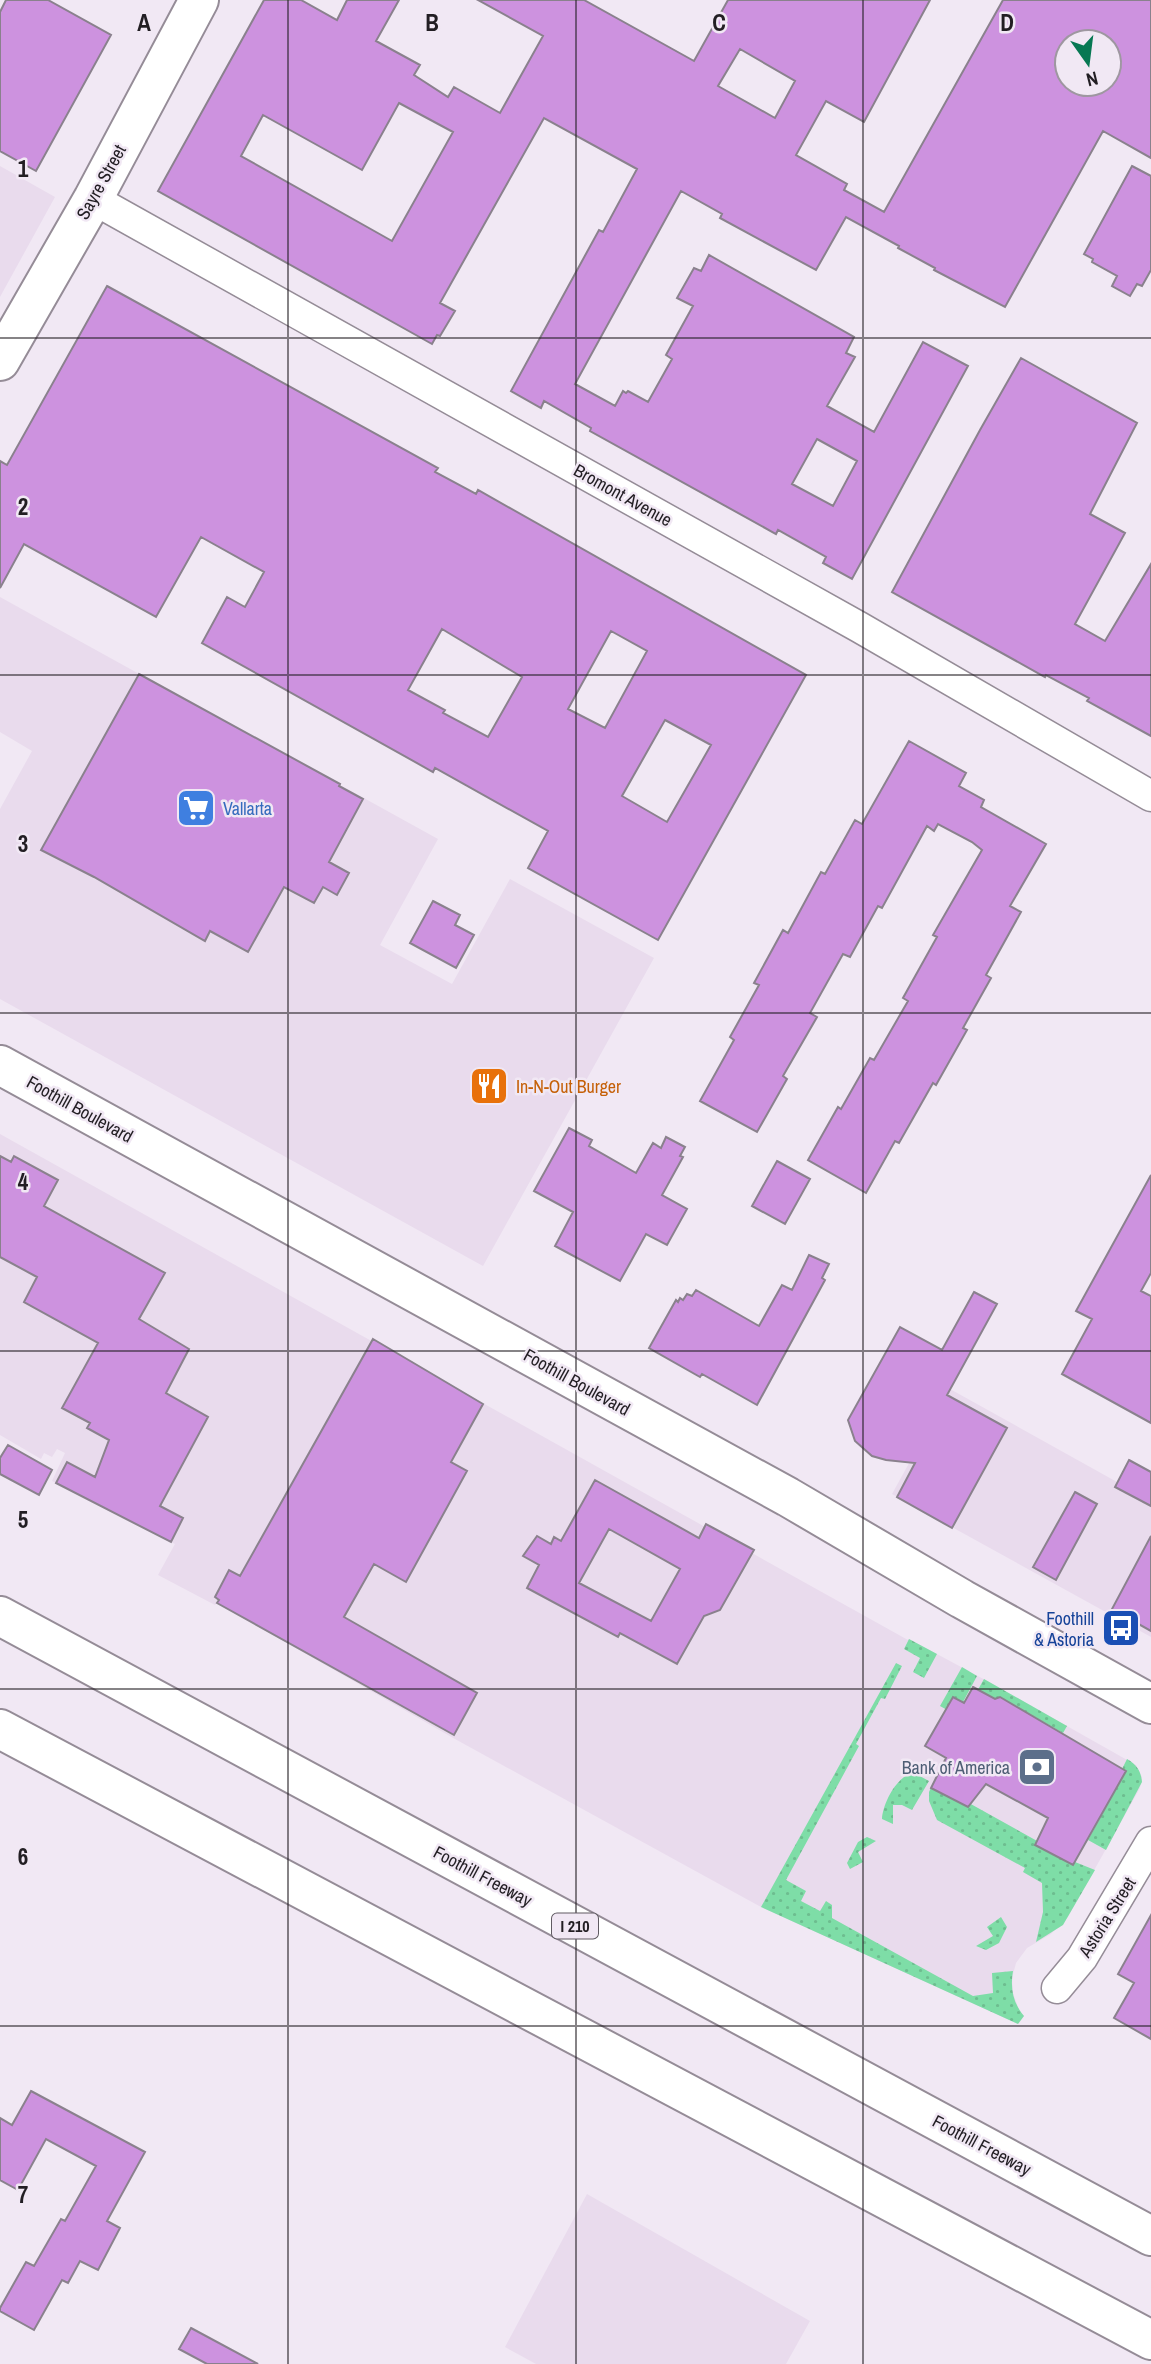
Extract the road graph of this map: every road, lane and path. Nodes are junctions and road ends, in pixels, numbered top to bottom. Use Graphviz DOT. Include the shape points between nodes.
graph roads {
  1 [pos="199,0"];
  2 [pos="93,200"];
  3 [pos="0,361"];
  4 [pos="1151,796"];
  5 [pos="0,1065"];
  6 [pos="0,1616"];
  7 [pos="1151,1704"];
  8 [pos="0,1730"];
  9 [pos="1151,1842"];
  10 [pos="1057,1988"];
  11 [pos="1151,2236"];
  12 [pos="1151,2340"];
  1 -- 2 [label="main road, Sayre Street"];
  2 -- 3 [label="main road, Sayre Street"];
  2 -- 4 [label="street, Bromont Avenue" via="859,626"];
  5 -- 7 [label="main road, Foothill Boulevard" via="788,1497"];
  6 -- 11 [label="main road, Foothill Freeway / I 210"];
  8 -- 12 [label="main road"];
  9 -- 10 [label="street, Astoria Street" via="1082,1958"];
}
